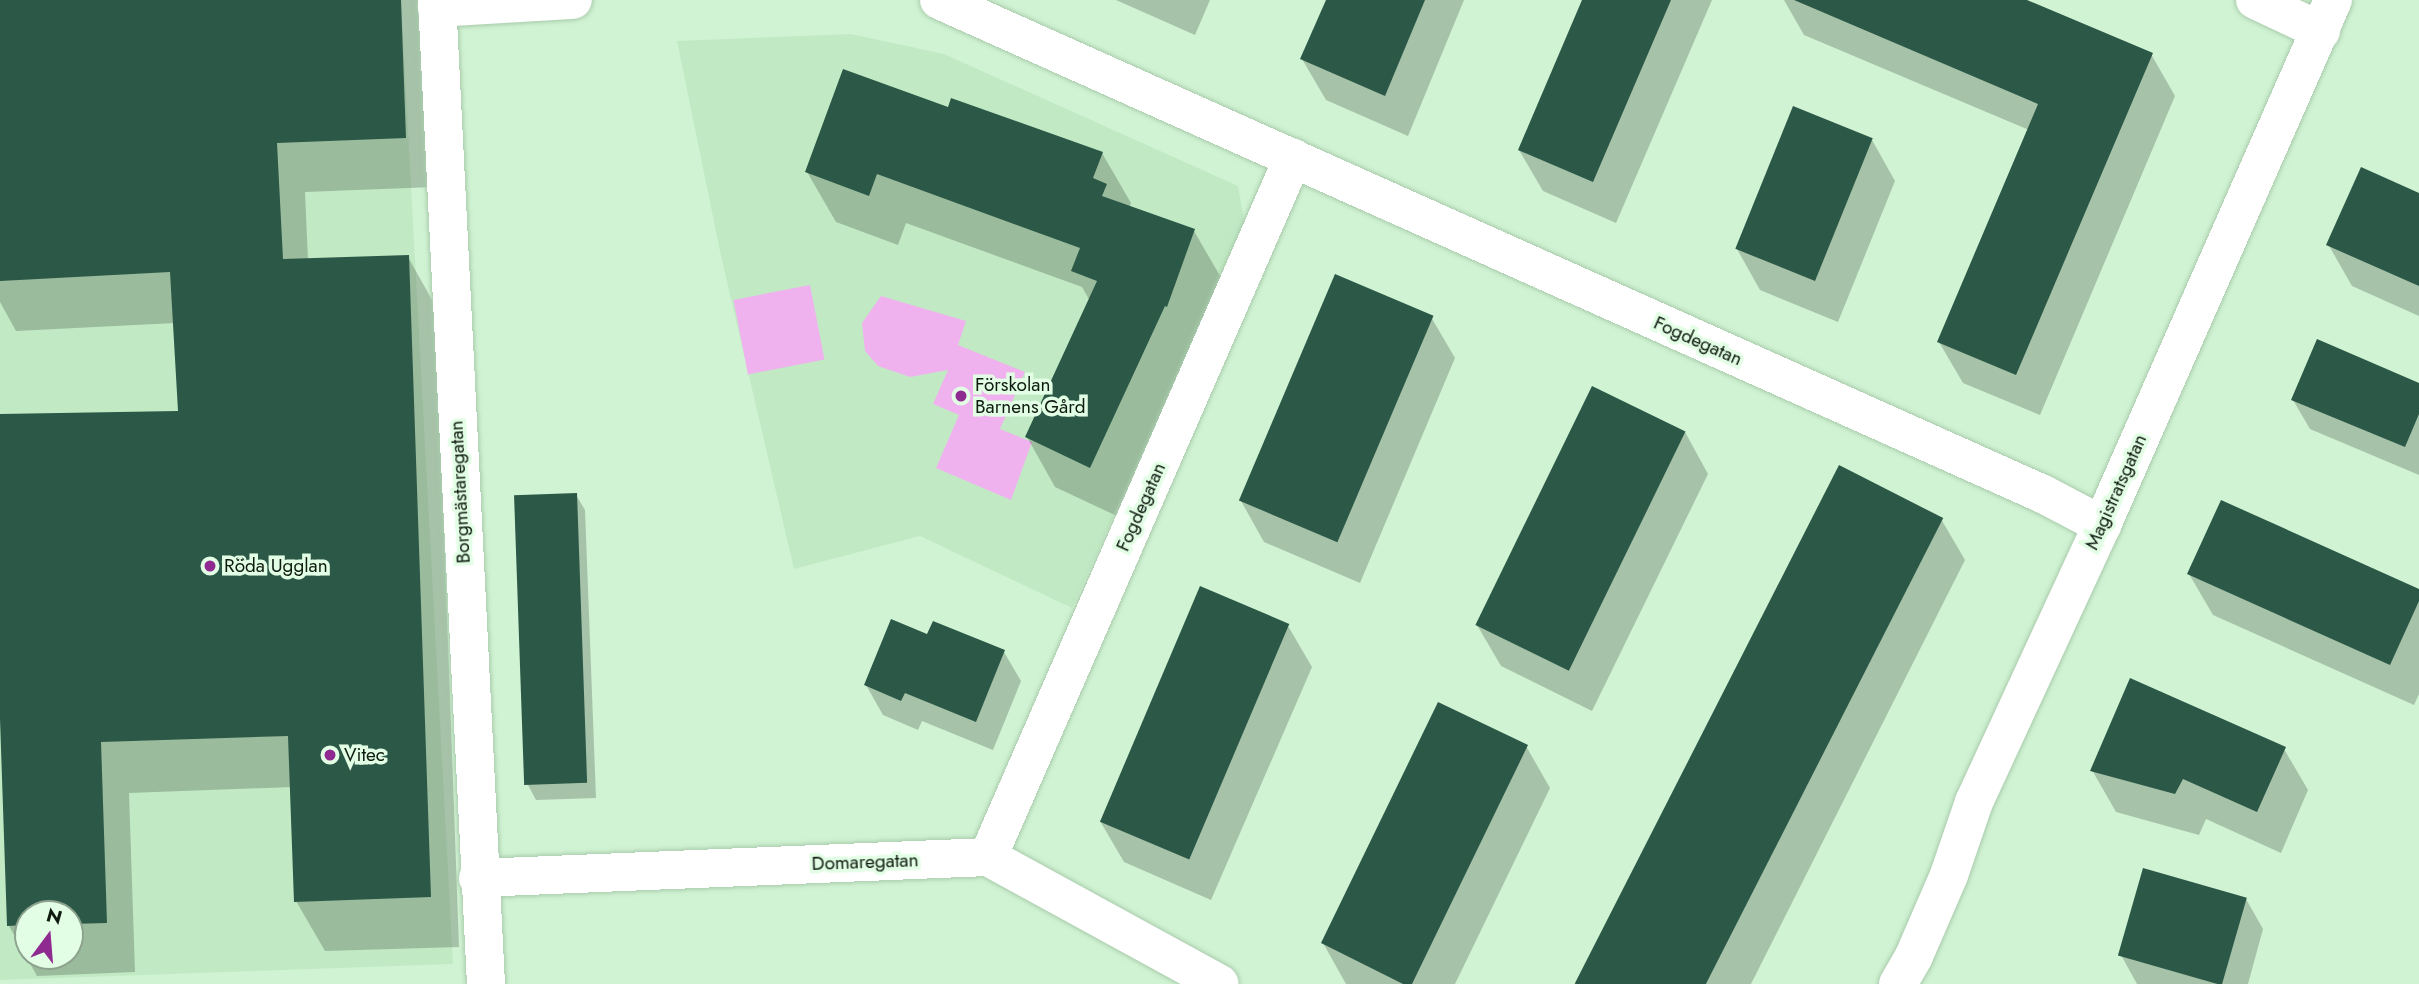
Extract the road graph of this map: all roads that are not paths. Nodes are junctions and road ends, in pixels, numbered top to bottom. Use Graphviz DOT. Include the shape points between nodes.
graph roads {
  1 [pos="573,0"];
  2 [pos="939,0"];
  3 [pos="2255,0"];
  4 [pos="437,4"];
  5 [pos="2327,15"];
  6 [pos="1293,158"];
  7 [pos="2102,525"];
  8 [pos="988,857"];
  9 [pos="478,878"];
  10 [pos="486,984"];
  11 [pos="1220,984"];
  12 [pos="1898,984"];
  1 -- 4 [label="street"];
  2 -- 6 [label="street, Fogdegatan"];
  3 -- 5 [label="street"];
  4 -- 9 [label="street, Borgmästaregatan"];
  5 -- 7 [label="street, Magistratsgatan"];
  6 -- 7 [label="street, Fogdegatan" via="2043,494"];
  6 -- 8 [label="street, Fogdegatan"];
  7 -- 12 [label="street, Magistratsgatan" via="1974,802 1949,876"];
  8 -- 9 [label="street, Domaregatan"];
  8 -- 11 [label="street"];
  9 -- 10 [label="street, Borgmästaregatan"];
}
